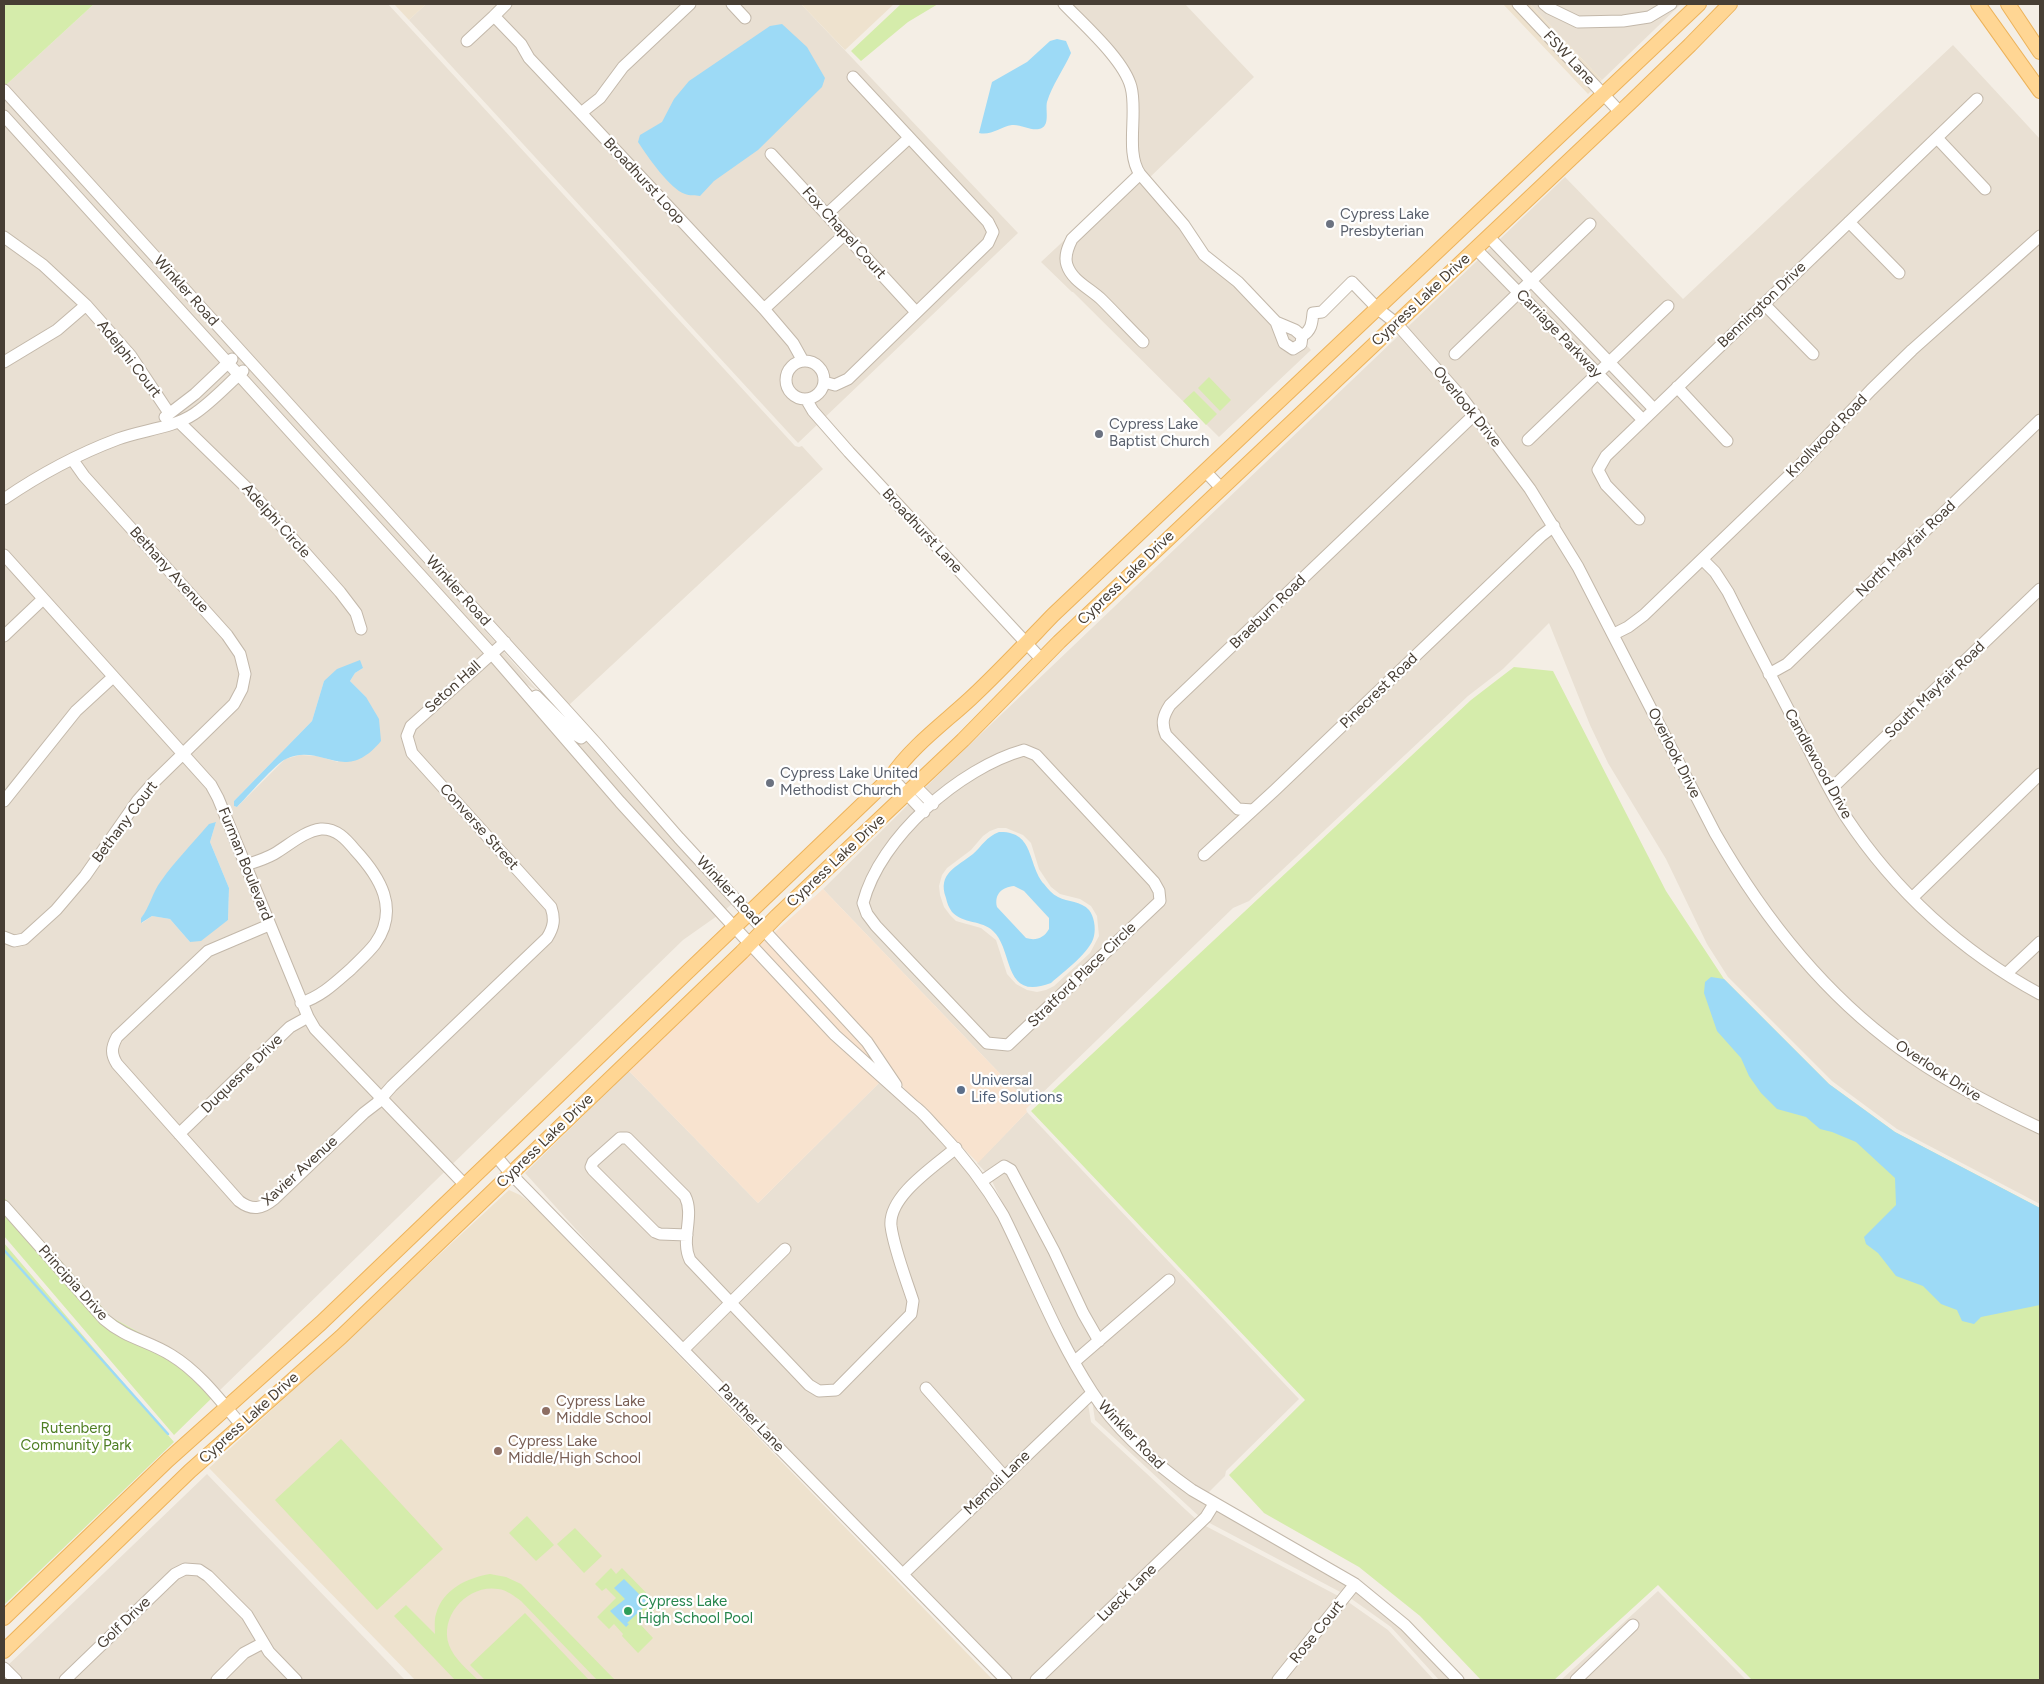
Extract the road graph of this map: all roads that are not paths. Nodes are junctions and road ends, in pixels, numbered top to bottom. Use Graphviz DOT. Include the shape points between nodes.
graph roads {
  1 [pos="506,4"];
  2 [pos="690,4"];
  3 [pos="732,4"];
  4 [pos="1064,4"];
  5 [pos="1518,4"];
  6 [pos="1544,4"];
  7 [pos="1670,4"];
  8 [pos="1699,4"];
  9 [pos="1730,4"];
  10 [pos="1978,4"];
  11 [pos="2008,4"];
  12 [pos="494,16"];
  13 [pos="745,18"];
  14 [pos="467,41"];
  15 [pos="2040,52"];
  16 [pos="853,77"];
  17 [pos="4,90"];
  18 [pos="2040,91"];
  19 [pos="1604,95"];
  20 [pos="1977,99"];
  21 [pos="1620,112"];
  22 [pos="580,113"];
  23 [pos="4,116"];
  24 [pos="909,138"];
  25 [pos="1937,138"];
  26 [pos="770,154"];
  27 [pos="1140,174"];
  28 [pos="1985,189"];
  29 [pos="827,214"];
  30 [pos="1849,222"];
  31 [pos="1590,224"];
  32 [pos="845,234"];
  33 [pos="1488,236"];
  34 [pos="2040,236"];
  35 [pos="4,237"];
  36 [pos="1475,248"];
  37 [pos="1899,272"];
  38 [pos="1531,280"];
  39 [pos="1518,292"];
  40 [pos="1764,304"];
  41 [pos="86,306"];
  42 [pos="1668,306"];
  43 [pos="764,309"];
  44 [pos="1378,309"];
  45 [pos="916,312"];
  46 [pos="1276,322"];
  47 [pos="1396,323"];
  48 [pos="1302,336"];
  49 [pos="1143,342"];
  50 [pos="241,351"];
  51 [pos="1454,354"];
  52 [pos="1814,354"];
  53 [pos="803,361"];
  54 [pos="4,362"];
  55 [pos="1609,362"];
  56 [pos="228,363"];
  57 [pos="251,363"];
  58 [pos="1597,374"];
  59 [pos="238,375"];
  60 [pos="824,382"];
  61 [pos="1677,387"];
  62 [pos="806,399"];
  63 [pos="1654,409"];
  64 [pos="170,413"];
  65 [pos="1475,414"];
  66 [pos="1643,420"];
  67 [pos="2040,420"];
  68 [pos="179,422"];
  69 [pos="150,429"];
  70 [pos="1528,440"];
  71 [pos="1727,441"];
  72 [pos="72,459"];
  73 [pos="1205,471"];
  74 [pos="1221,488"];
  75 [pos="4,499"];
  76 [pos="1639,519"];
  77 [pos="1554,526"];
  78 [pos="4,555"];
  79 [pos="1703,560"];
  80 [pos="2040,589"];
  81 [pos="43,599"];
  82 [pos="360,629"];
  83 [pos="1614,634"];
  84 [pos="4,636"];
  85 [pos="505,642"];
  86 [pos="1026,643"];
  87 [pos="491,653"];
  88 [pos="1042,660"];
  89 [pos="1770,674"];
  90 [pos="113,677"];
  91 [pos="520,686"];
  92 [pos="242,689"];
  93 [pos="587,733"];
  94 [pos="407,736"];
  95 [pos="183,753"];
  96 [pos="2040,774"];
  97 [pos="891,777"];
  98 [pos="911,790"];
  99 [pos="1830,790"];
  100 [pos="4,801"];
  101 [pos="928,808"];
  102 [pos="1253,810"];
  103 [pos="1204,855"];
  104 [pos="246,865"];
  105 [pos="1912,898"];
  106 [pos="750,914"];
  107 [pos="554,917"];
  108 [pos="269,925"];
  109 [pos="735,928"];
  110 [pos="765,930"];
  111 [pos="4,937"];
  112 [pos="2040,942"];
  113 [pos="750,944"];
  114 [pos="2006,974"];
  115 [pos="2040,994"];
  116 [pos="301,1003"];
  117 [pos="308,1017"];
  118 [pos="904,1097"];
  119 [pos="381,1098"];
  120 [pos="2040,1128"];
  121 [pos="179,1134"];
  122 [pos="956,1148"];
  123 [pos="496,1156"];
  124 [pos="511,1174"];
  125 [pos="982,1181"];
  126 [pos="465,1185"];
  127 [pos="4,1206"];
  128 [pos="687,1235"];
  129 [pos="785,1249"];
  130 [pos="1169,1280"];
  131 [pos="729,1303"];
  132 [pos="1099,1341"];
  133 [pos="684,1350"];
  134 [pos="1074,1362"];
  135 [pos="926,1388"];
  136 [pos="1092,1393"];
  137 [pos="226,1408"];
  138 [pos="242,1425"];
  139 [pos="1004,1476"];
  140 [pos="1214,1504"];
  141 [pos="903,1574"];
  142 [pos="1355,1584"];
  143 [pos="4,1618"];
  144 [pos="1633,1625"];
  145 [pos="263,1643"];
  146 [pos="4,1651"];
  147 [pos="4,1668"];
  148 [pos="16,1680"];
  149 [pos="65,1680"];
  150 [pos="217,1680"];
  151 [pos="296,1680"];
  152 [pos="1006,1680"];
  153 [pos="1036,1680"];
  154 [pos="1278,1680"];
  155 [pos="1458,1680"];
  156 [pos="1576,1680"];
  1 -- 12 [label="street"];
  2 -- 22 [label="street" via="623,67 600,98"];
  3 -- 13 [label="street"];
  4 -- 27 [label="street" via="1128,76 1134,104 1135,168"];
  5 -- 19 [label="street, FSW Lane"];
  6 -- 7 [label="street" via="1578,22 1648,17"];
  8 -- 19 [label="main road, Cypress Lake Drive"];
  9 -- 21 [label="main road, Cypress Lake Drive"];
  10 -- 18 [label="main road"];
  11 -- 15 [label="main road"];
  12 -- 14 [label="street"];
  12 -- 22 [label="street, Broadhurst Loop"];
  16 -- 24 [label="street"];
  17 -- 50 [label="street, Winkler Road"];
  19 -- 21 [label="street, FSW Lane"];
  19 -- 44 [label="main road, Cypress Lake Drive"];
  20 -- 25 [label="street, Bennington Drive"];
  21 -- 33 [label="main road, Cypress Lake Drive"];
  22 -- 43 [label="street, Broadhurst Loop"];
  23 -- 56 [label="street, Winkler Road"];
  24 -- 29 [label="street"];
  24 -- 45 [label="street" via="988,222 993,232 988,243"];
  25 -- 28 [label="street"];
  25 -- 30 [label="street, Bennington Drive"];
  26 -- 29 [label="street, Fox Chapel Court"];
  27 -- 46 [label="street" via="1184,224 1204,255 1238,282"];
  27 -- 49 [label="street" via="1072,239 1066,261 1077,280 1101,299"];
  29 -- 32 [label="street, Fox Chapel Court"];
  30 -- 37 [label="street"];
  30 -- 40 [label="street, Bennington Drive"];
  31 -- 38 [label="street"];
  32 -- 43 [label="street"];
  32 -- 45 [label="street, Fox Chapel Court"];
  33 -- 36 [label="main road, Cypress Lake Drive"];
  33 -- 38 [label="street, Carriage Parkway"];
  34 -- 79 [label="street, Knollwood Road" via="1912,350"];
  35 -- 41 [label="street, Adelphi Court" via="43,265"];
  36 -- 39 [label="street, Carriage Parkway"];
  36 -- 47 [label="main road, Cypress Lake Drive"];
  38 -- 39 [label="street"];
  38 -- 55 [label="street, Carriage Parkway"];
  39 -- 51 [label="street"];
  39 -- 58 [label="street, Carriage Parkway"];
  40 -- 52 [label="street"];
  40 -- 61 [label="street, Bennington Drive"];
  41 -- 54 [label="street, Adelphi Court" via="58,330"];
  41 -- 64 [label="street, Adelphi Court" via="131,356"];
  42 -- 55 [label="street"];
  43 -- 53 [label="street, Broadhurst Loop" via="793,343"];
  44 -- 47 [label="street, Overlook Drive"];
  44 -- 48 [label="street, Overlook Drive" via="1352,282 1322,312 1313,314 1312,325"];
  44 -- 73 [label="main road, Cypress Lake Drive"];
  45 -- 60 [label="street" via="848,379 836,384"];
  46 -- 48 [label="street"];
  46 -- 48 [label="street" via="1280,338 1288,347 1301,344"];
  47 -- 65 [label="street, Overlook Drive"];
  47 -- 74 [label="main road, Cypress Lake Drive"];
  50 -- 56 [label="street"];
  50 -- 57 [label="street, Winkler Road"];
  53 -- 60 [label="street, Broadhurst Loop" via="816,364 821,369"];
  53 -- 62 [label="street" via="792,367 786,378 794,395"];
  55 -- 58 [label="street"];
  55 -- 63 [label="street, Carriage Parkway"];
  56 -- 59 [label="street, Winkler Road"];
  56 -- 64 [label="street"];
  57 -- 59 [label="street"];
  57 -- 85 [label="street, Winkler Road"];
  58 -- 66 [label="street, Carriage Parkway"];
  58 -- 70 [label="street"];
  59 -- 68 [label="street" via="194,414"];
  59 -- 87 [label="street, Winkler Road"];
  60 -- 62 [label="street" via="818,394"];
  61 -- 63 [label="street, Bennington Drive"];
  61 -- 71 [label="street"];
  62 -- 86 [label="street, Broadhurst Lane" via="849,452"];
  63 -- 66 [label="street, Bennington Drive"];
  64 -- 69 [label="street"];
  65 -- 77 [label="street, Overlook Drive"];
  65 -- 102 [label="street, Braeburn Road" via="1170,705 1164,715 1162,726 1166,735 1238,809"];
  66 -- 76 [label="street, Bennington Drive" via="1606,456 1598,470 1606,485"];
  67 -- 89 [label="street, North Mayfair Road" via="1787,664"];
  68 -- 69 [label="street"];
  68 -- 82 [label="street, Adelphi Circle" via="253,494 340,592 356,613"];
  69 -- 72 [label="street"];
  72 -- 75 [label="street"];
  72 -- 92 [label="street, Bethany Avenue" via="227,635 244,664"];
  73 -- 74 [label="street"];
  73 -- 86 [label="main road, Cypress Lake Drive"];
  74 -- 88 [label="main road, Cypress Lake Drive"];
  77 -- 83 [label="street, Overlook Drive"];
  77 -- 102 [label="street, Pinecrest Road"];
  78 -- 81 [label="street, Furman Boulevard"];
  79 -- 83 [label="street, Knollwood Road" via="1644,616"];
  79 -- 89 [label="street, Candlewood Drive" via="1725,586"];
  80 -- 99 [label="street, South Mayfair Road"];
  81 -- 84 [label="street"];
  81 -- 90 [label="street, Furman Boulevard"];
  83 -- 120 [label="street, Overlook Drive" via="1715,834 1738,874 1787,941 1848,1005 1898,1047 1967,1092"];
  85 -- 87 [label="street, Seton Hall"];
  85 -- 93 [label="street, Winkler Road"];
  86 -- 88 [label="street, Broadhurst Lane"];
  86 -- 97 [label="main road, Cypress Lake Drive"];
  87 -- 91 [label="street, Winkler Road"];
  87 -- 94 [label="street, Seton Hall" via="411,726"];
  88 -- 98 [label="main road, Cypress Lake Drive"];
  89 -- 99 [label="street, Candlewood Drive"];
  90 -- 95 [label="street, Furman Boulevard"];
  90 -- 100 [label="street" via="76,711"];
  91 -- 93 [label="street" via="538,698 574,734 581,738"];
  91 -- 109 [label="street, Winkler Road"];
  92 -- 95 [label="street, Bethany Court" via="234,704"];
  93 -- 106 [label="street, Winkler Road"];
  94 -- 107 [label="street, Converse Street" via="412,753 545,900"];
  95 -- 104 [label="street, Furman Boulevard" via="211,785"];
  95 -- 111 [label="street, Bethany Court" via="138,800 85,876 56,910 24,939 14,942"];
  96 -- 105 [label="street"];
  97 -- 98 [label="street"];
  97 -- 106 [label="main road, Cypress Lake Drive"];
  98 -- 101 [label="street"];
  98 -- 110 [label="main road, Cypress Lake Drive"];
  99 -- 105 [label="street, Candlewood Drive" via="1865,844"];
  101 -- 101 [label="street, Stratford Place Circle" via="890,849 872,876 863,903 876,926 987,1043 1008,1045 1160,901 1160,891 1036,755 1024,750 1006,755 946,790"];
  102 -- 103 [label="street, Pinecrest Road"];
  104 -- 108 [label="street, Furman Boulevard"];
  104 -- 116 [label="street" via="272,855 310,832 331,830 348,842 380,882 386,913 375,944 330,988"];
  105 -- 114 [label="street, Candlewood Drive" via="1957,940"];
  106 -- 109 [label="main road, Cypress Lake Drive"];
  106 -- 110 [label="street, Winkler Road"];
  107 -- 119 [label="street, Xavier Avenue" via="552,930 546,938"];
  108 -- 116 [label="street, Furman Boulevard"];
  108 -- 121 [label="street, Xavier Avenue" via="217,946 198,959 117,1037 112,1046 116,1064"];
  109 -- 113 [label="street, Winkler Road"];
  109 -- 123 [label="main road, Cypress Lake Drive"];
  110 -- 113 [label="main road, Cypress Lake Drive"];
  110 -- 118 [label="street, Winkler Road" via="867,1042"];
  112 -- 114 [label="street"];
  113 -- 118 [label="street, Winkler Road" via="835,1035"];
  113 -- 124 [label="main road, Cypress Lake Drive"];
  114 -- 115 [label="street, Candlewood Drive"];
  116 -- 117 [label="street, Furman Boulevard"];
  117 -- 119 [label="street, Furman Boulevard"];
  117 -- 121 [label="street, Duquesne Drive" via="290,1027"];
  118 -- 122 [label="street, Winkler Road" via="923,1112"];
  119 -- 121 [label="street, Xavier Avenue" via="274,1199 257,1209 239,1201"];
  119 -- 126 [label="street, Furman Boulevard"];
  122 -- 125 [label="street, Winkler Road"];
  122 -- 131 [label="street" via="908,1189 893,1211 891,1226 913,1301 911,1314 841,1387 830,1392 814,1389"];
  123 -- 124 [label="street, Panther Lane"];
  123 -- 126 [label="main road, Cypress Lake Drive"];
  124 -- 133 [label="street, Panther Lane"];
  124 -- 138 [label="main road, Cypress Lake Drive"];
  125 -- 132 [label="street" via="1004,1166 1012,1170"];
  125 -- 134 [label="street, Winkler Road" via="1003,1215"];
  126 -- 137 [label="main road, Cypress Lake Drive" via="321,1323"];
  127 -- 137 [label="street, Principia Drive" via="104,1319 130,1337 160,1349 182,1363"];
  128 -- 128 [label="street" via="689,1208 685,1196 627,1138 620,1138 593,1162 593,1170 655,1232"];
  128 -- 131 [label="street" via="686,1248 690,1260"];
  129 -- 131 [label="street"];
  130 -- 132 [label="street"];
  131 -- 133 [label="street"];
  132 -- 134 [label="street"];
  133 -- 141 [label="street, Panther Lane"];
  134 -- 136 [label="street, Winkler Road"];
  135 -- 139 [label="street"];
  136 -- 139 [label="street, Memoli Lane"];
  136 -- 140 [label="street, Winkler Road" via="1148,1456"];
  137 -- 138 [label="street, Principia Drive"];
  137 -- 143 [label="main road, Cypress Lake Drive"];
  138 -- 146 [label="main road, Cypress Lake Drive"];
  139 -- 141 [label="street, Memoli Lane"];
  140 -- 142 [label="street, Winkler Road"];
  140 -- 153 [label="street, Lueck Lane" via="1206,1517"];
  141 -- 152 [label="street, Panther Lane"];
  142 -- 154 [label="street, Rose Court"];
  142 -- 155 [label="street, Winkler Road" via="1405,1625"];
  144 -- 156 [label="street"];
  145 -- 149 [label="street, Golf Drive" via="247,1615 218,1585 199,1570 185,1569 175,1574"];
  145 -- 150 [label="street" via="244,1654"];
  145 -- 151 [label="street"];
  147 -- 148 [label="street"];
}
